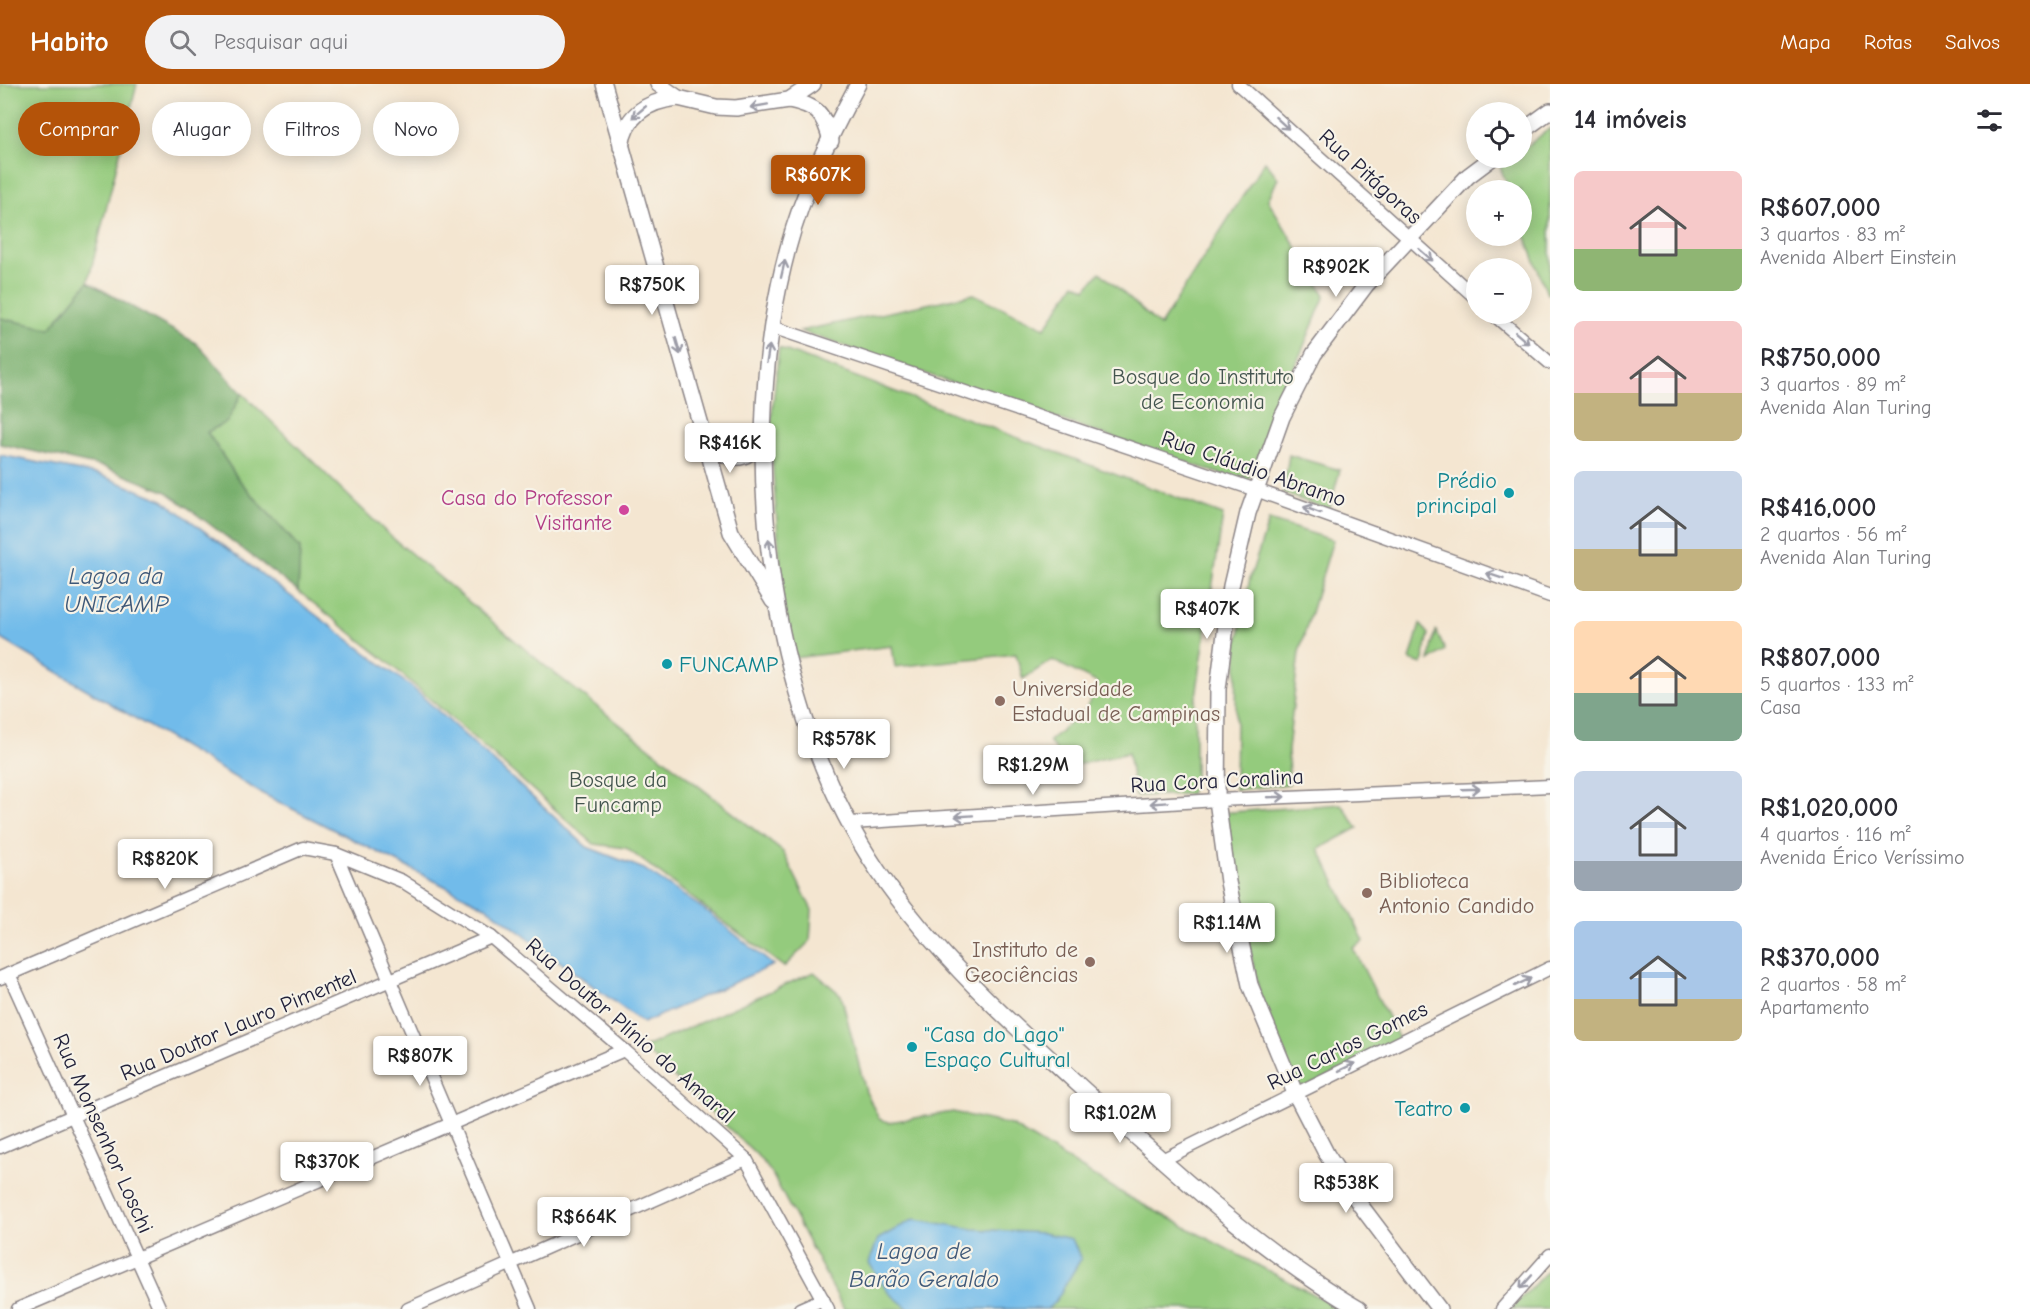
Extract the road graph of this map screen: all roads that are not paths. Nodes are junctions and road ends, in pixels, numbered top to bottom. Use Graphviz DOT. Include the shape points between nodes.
graph roads {
  1 [pos="604,84"];
  2 [pos="658,84"];
  3 [pos="813,84"];
  4 [pos="858,84"];
  5 [pos="1239,84"];
  6 [pos="678,98"];
  7 [pos="789,100"];
  8 [pos="1550,111"];
  9 [pos="1532,124"];
  10 [pos="831,141"];
  11 [pos="620,149"];
  12 [pos="1479,168"];
  13 [pos="1409,239"];
  14 [pos="1466,289"];
  15 [pos="1505,324"];
  16 [pos="772,327"];
  17 [pos="1550,363"];
  18 [pos="701,426"];
  19 [pos="763,437"];
  20 [pos="1256,490"];
  21 [pos="1550,596"];
  22 [pos="776,606"];
  23 [pos="1550,786"];
  24 [pos="1217,800"];
  25 [pos="851,823"];
  26 [pos="336,854"];
  27 [pos="491,937"];
  28 [pos="1550,968"];
  29 [pos="5,976"];
  30 [pos="393,981"];
  31 [pos="624,1050"];
  32 [pos="1295,1093"];
  33 [pos="74,1115"];
  34 [pos="451,1123"];
  35 [pos="0,1147"];
  36 [pos="746,1159"];
  37 [pos="1162,1160"];
  38 [pos="1550,1255"];
  39 [pos="137,1258"];
  40 [pos="511,1265"];
  41 [pos="826,1304"];
  42 [pos="18,1309"];
  43 [pos="160,1309"];
  44 [pos="408,1309"];
  45 [pos="530,1309"];
  46 [pos="800,1309"];
  47 [pos="1359,1309"];
  48 [pos="1439,1309"];
  49 [pos="1502,1309"];
  1 -- 11 [label="street"];
  2 -- 6 [label="street"];
  3 -- 7 [label="street"];
  4 -- 10 [label="street"];
  5 -- 13 [label="street, Rua Pitágoras, one-way"];
  7 -- 6 [label="street, one-way" via="736,108"];
  6 -- 11 [label="street, one-way" via="660,100 637,112 623,133"];
  7 -- 10 [label="street" via="819,112 826,121"];
  8 -- 9 [label="street"];
  16 -- 10 [label="street, one-way" via="780,278 800,207"];
  11 -- 18 [label="street, one-way"];
  12 -- 13 [label="street"];
  13 -- 14 [label="street, Rua Pitágoras, one-way"];
  13 -- 20 [label="street" via="1366,285 1314,354 1282,417"];
  15 -- 17 [label="street, one-way"];
  19 -- 16 [label="street, one-way" via="763,388"];
  16 -- 20 [label="street, Rua Cláudio Abramo"];
  18 -- 19 [label="street" via="713,446 732,457 751,453"];
  18 -- 22 [label="street" via="731,532"];
  22 -- 19 [label="street, one-way"];
  21 -- 20 [label="street, Rua Cláudio Abramo, one-way"];
  20 -- 24 [label="street" via="1231,585 1218,689"];
  22 -- 25 [label="street" via="794,685 823,765"];
  24 -- 23 [label="street, Rua Cora Coralina, one-way"];
  24 -- 25 [label="street, Rua Cora Coralina, one-way"];
  24 -- 32 [label="street" via="1228,882 1250,985"];
  25 -- 37 [label="street" via="904,908 987,999"];
  26 -- 27 [label="street, Rua Doutor Plínio do Amaral" via="402,881"];
  26 -- 29 [label="street, Rua Doutor Plínio do Amaral" via="303,848"];
  26 -- 30 [label="street"];
  27 -- 30 [label="street, Rua Doutor Lauro Pimentel"];
  27 -- 31 [label="street, Rua Doutor Plínio do Amaral"];
  32 -- 28 [label="street, Rua Carlos Gomes, one-way"];
  29 -- 33 [label="street, Rua Monsenhor Loschi"];
  30 -- 33 [label="street, Rua Doutor Lauro Pimentel"];
  30 -- 34 [label="street"];
  31 -- 34 [label="street"];
  31 -- 36 [label="street, Rua Doutor Plínio do Amaral"];
  32 -- 37 [label="street, Rua Carlos Gomes"];
  32 -- 48 [label="street" via="1332,1163"];
  33 -- 35 [label="street, Rua Doutor Lauro Pimentel"];
  33 -- 39 [label="street, Rua Monsenhor Loschi"];
  34 -- 39 [label="street"];
  34 -- 40 [label="street"];
  36 -- 40 [label="street"];
  36 -- 41 [label="street, Rua Doutor Plínio do Amaral"];
  37 -- 47 [label="street" via="1286,1263"];
  38 -- 49 [label="street, one-way"];
  39 -- 42 [label="street"];
  39 -- 43 [label="street, Rua Monsenhor Loschi"];
  40 -- 44 [label="street"];
  40 -- 45 [label="street"];
  41 -- 46 [label="street"];
}
